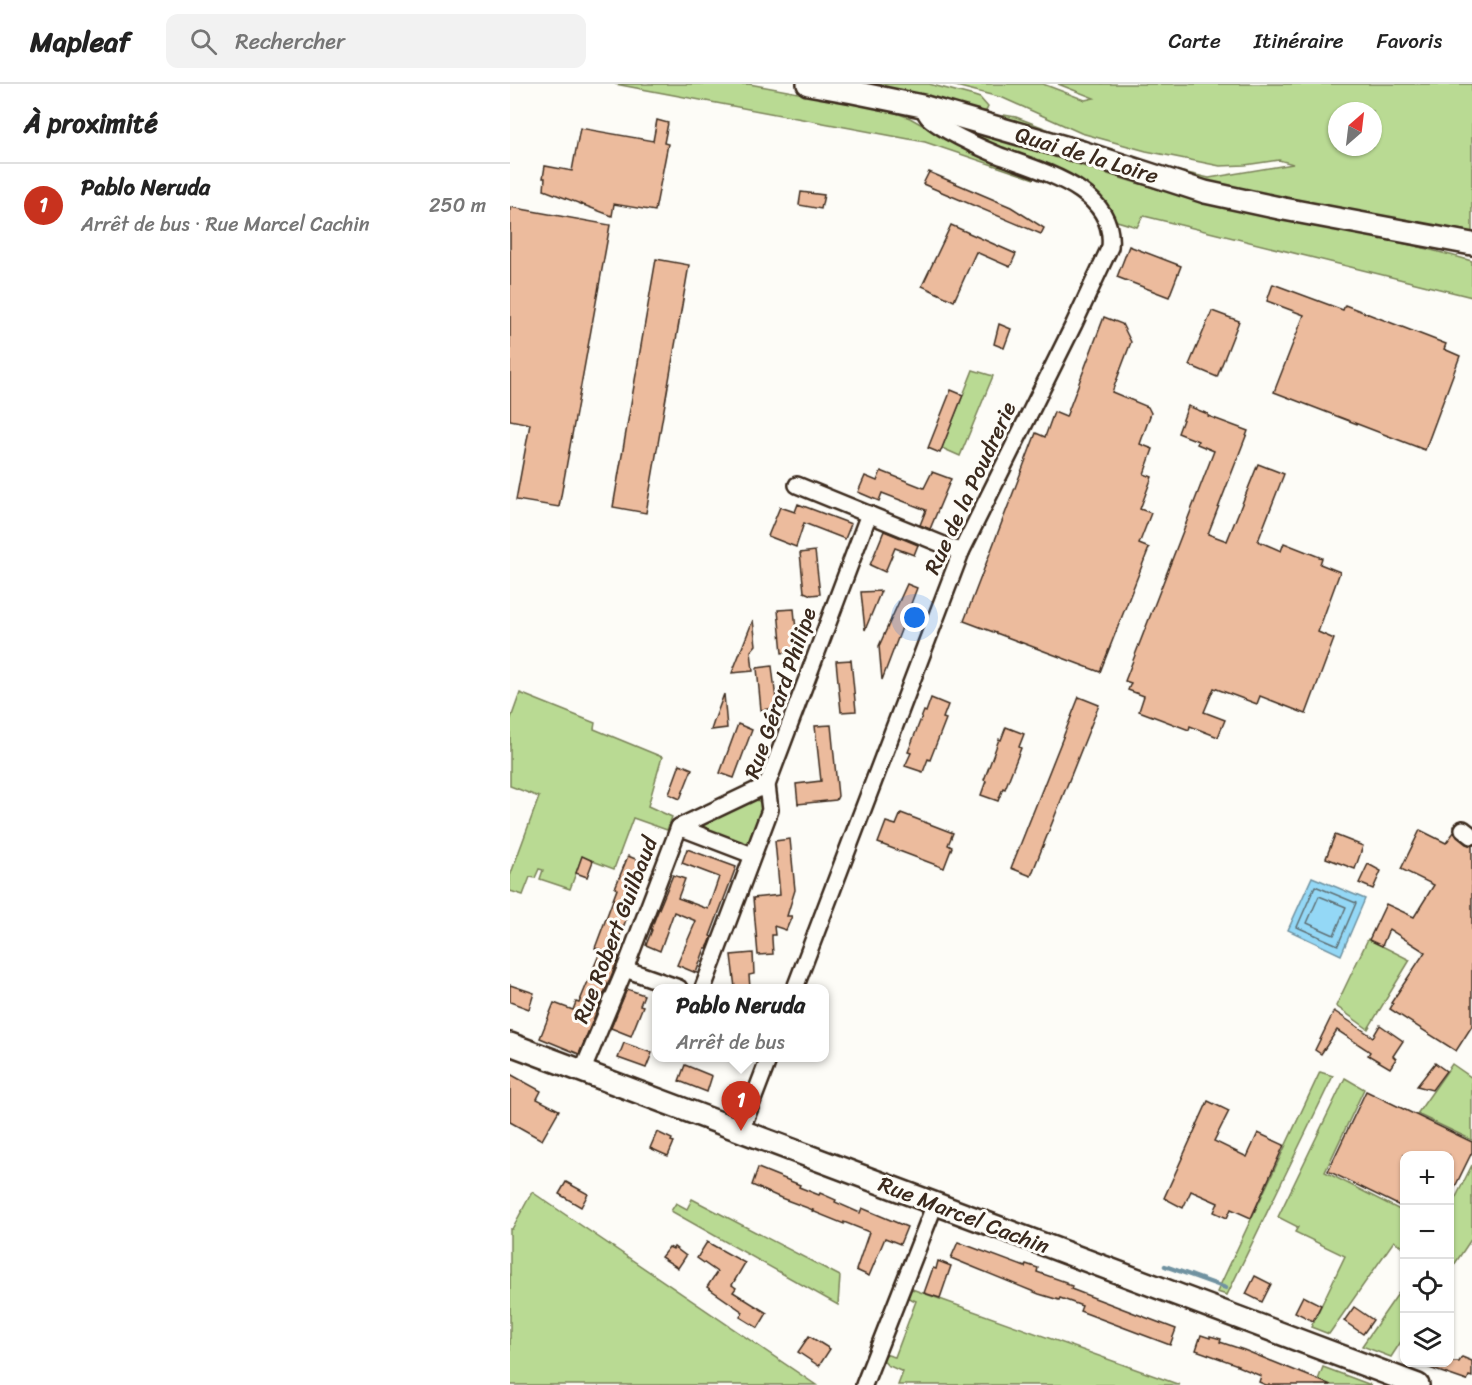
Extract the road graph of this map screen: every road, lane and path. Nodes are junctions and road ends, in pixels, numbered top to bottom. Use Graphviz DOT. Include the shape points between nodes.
graph roads {
  1 [pos="808,84"];
  2 [pos="922,106"];
  3 [pos="1366,225"];
  4 [pos="1472,244"];
  5 [pos="1472,257"];
  6 [pos="797,485"];
  7 [pos="869,514"];
  8 [pos="961,552"];
  9 [pos="767,786"];
  10 [pos="679,827"];
  11 [pos="752,855"];
  12 [pos="625,969"];
  13 [pos="668,984"];
  14 [pos="704,984"];
  15 [pos="797,984"];
  16 [pos="510,1044"];
  17 [pos="767,1062"];
  18 [pos="582,1072"];
  19 [pos="741,1131"];
  20 [pos="935,1204"];
  21 [pos="864,1385"];
  22 [pos="1418,1385"];
  1 -- 2 [label="street, Quai de la Loire"];
  2 -- 3 [label="street, Quai de la Loire" via="1205,192"];
  2 -- 8 [label="street, Rue de la Poudrerie" via="929,118 961,138 1040,169 1078,189 1094,200 1110,225 1110,247"];
  3 -- 4 [label="street, Quai de la Loire"];
  3 -- 5 [label="street, Quai de la Loire"];
  6 -- 7 [label="street"];
  7 -- 8 [label="street"];
  7 -- 9 [label="street, Rue Gérard Philipe"];
  8 -- 15 [label="street, Rue de la Poudrerie"];
  9 -- 10 [label="street, Rue Robert Guilbaud"];
  9 -- 11 [label="street, Rue Gérard Philipe" via="770,810"];
  10 -- 11 [label="street"];
  10 -- 12 [label="street, Rue Robert Guilbaud"];
  11 -- 14 [label="street, Rue Gérard Philipe"];
  12 -- 13 [label="street"];
  12 -- 18 [label="street, Rue Robert Guilbaud"];
  16 -- 18 [label="street, Rue Marcel Cachin"];
  17 -- 19 [label="street"];
  18 -- 19 [label="street, Rue Marcel Cachin"];
  19 -- 20 [label="street, Rue Marcel Cachin"];
  20 -- 21 [label="street"];
  20 -- 22 [label="street, Rue Marcel Cachin"];
}
